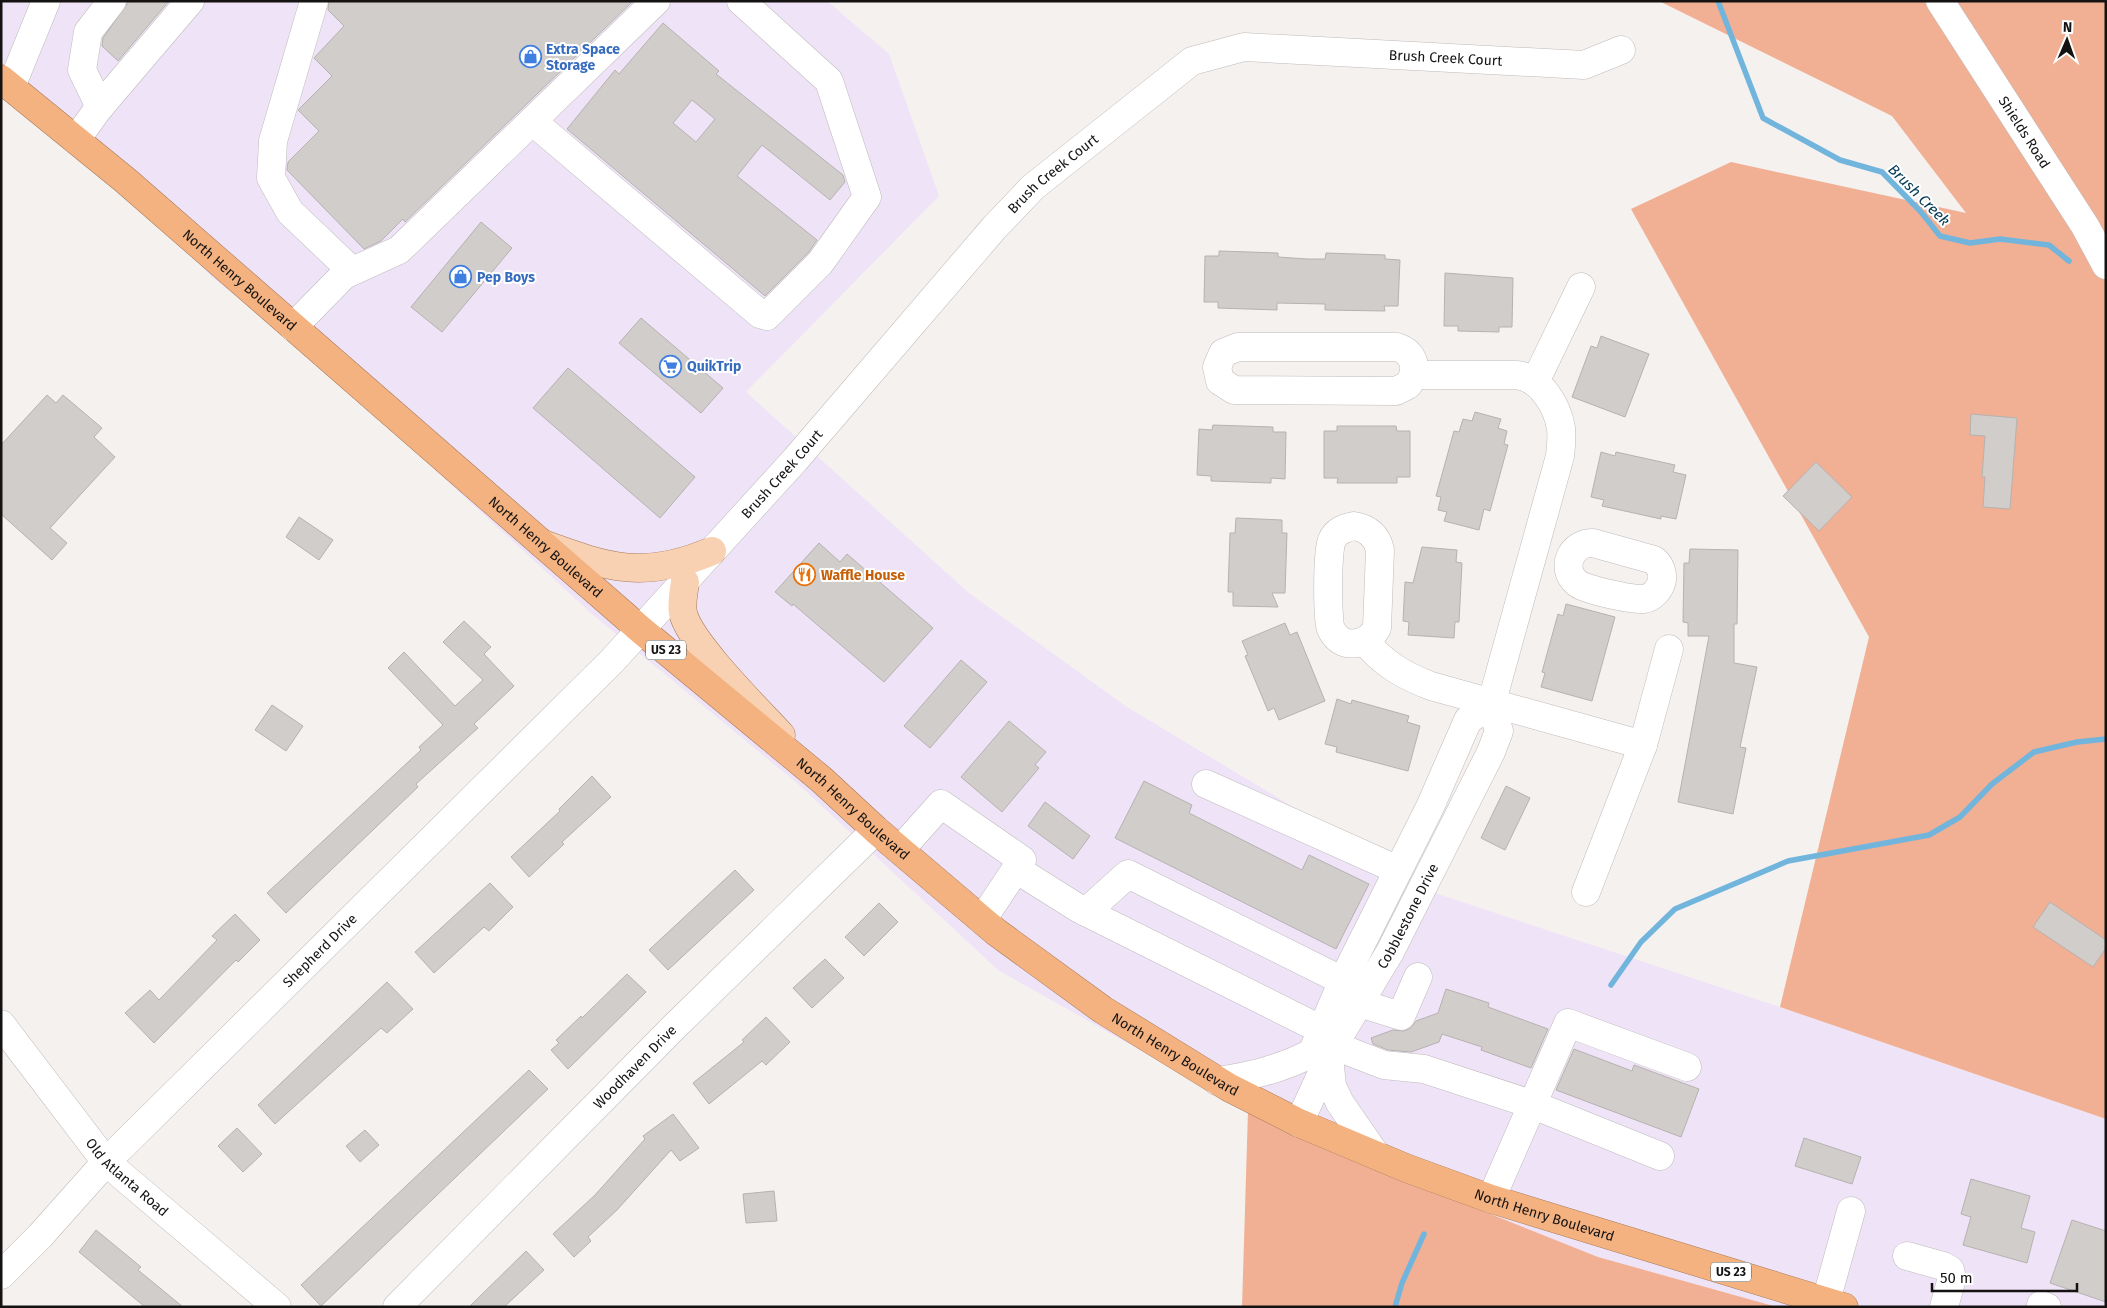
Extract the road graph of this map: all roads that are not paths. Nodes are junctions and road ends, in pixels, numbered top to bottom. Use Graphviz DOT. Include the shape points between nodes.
graph roads {
  1 [pos="112,1"];
  2 [pos="190,1"];
  3 [pos="314,1"];
  4 [pos="656,1"];
  5 [pos="741,1"];
  6 [pos="1940,1"];
  7 [pos="40,5"];
  8 [pos="1621,50"];
  9 [pos="6,83"];
  10 [pos="100,107"];
  11 [pos="532,121"];
  12 [pos="76,140"];
  13 [pos="2106,264"];
  14 [pos="352,271"];
  15 [pos="1581,287"];
  16 [pos="293,327"];
  17 [pos="1296,347"];
  18 [pos="1414,375"];
  19 [pos="1535,382"];
  20 [pos="1295,391"];
  21 [pos="543,544"];
  22 [pos="712,551"];
  23 [pos="1533,554"];
  24 [pos="1569,562"];
  25 [pos="685,582"];
  26 [pos="641,630"];
  27 [pos="1365,641"];
  28 [pos="1669,649"];
  29 [pos="1492,704"];
  30 [pos="1644,745"];
  31 [pos="822,780"];
  32 [pos="1206,784"];
  33 [pos="876,830"];
  34 [pos="900,850"];
  35 [pos="1016,869"];
  36 [pos="1398,870"];
  37 [pos="1586,892"];
  38 [pos="1086,912"];
  39 [pos="982,920"];
  40 [pos="1418,977"];
  41 [pos="1343,981"];
  42 [pos="1359,1003"];
  43 [pos="1,1024"];
  44 [pos="1327,1045"];
  45 [pos="1687,1067"];
  46 [pos="1218,1081"];
  47 [pos="1531,1104"];
  48 [pos="1291,1119"];
  49 [pos="1376,1155"];
  50 [pos="1660,1156"];
  51 [pos="106,1162"];
  52 [pos="1491,1199"];
  53 [pos="1851,1211"];
  54 [pos="1907,1256"];
  55 [pos="1,1275"];
  56 [pos="1835,1304"];
  57 [pos="276,1307"];
  58 [pos="396,1307"];
  59 [pos="1944,1307"];
  1 -- 10 [label="street" via="88,32 82,70"];
  2 -- 10 [label="street"];
  3 -- 14 [label="street" via="273,141 272,178 290,212"];
  4 -- 11 [label="street"];
  5 -- 11 [label="street" via="829,82 867,197 820,264 767,316 760,314"];
  6 -- 13 [label="street, Shields Road"];
  7 -- 9 [label="street"];
  8 -- 22 [label="street, Brush Creek Court" via="1584,65 1244,47 1192,61 1033,187"];
  9 -- 12 [label="highway, North Henry Boulevard / US 23"];
  10 -- 12 [label="street"];
  11 -- 14 [label="street" via="399,250"];
  12 -- 16 [label="highway, North Henry Boulevard / US 23"];
  14 -- 16 [label="street" via="344,275"];
  15 -- 19 [label="street"];
  16 -- 21 [label="highway, North Henry Boulevard / US 23"];
  17 -- 18 [label="street" via="1397,347 1412,357"];
  17 -- 20 [label="street"];
  17 -- 20 [label="street" via="1234,348 1222,356 1217,370 1220,381 1232,390"];
  18 -- 19 [label="street" via="1516,374"];
  18 -- 20 [label="street" via="1408,385 1396,391"];
  19 -- 23 [label="street" via="1553,406 1560,422 1561,436 1560,456"];
  21 -- 22 [label="main road" via="596,563 631,569 687,561"];
  21 -- 26 [label="highway, North Henry Boulevard / US 23"];
  22 -- 25 [label="street, Brush Creek Court"];
  23 -- 24 [label="street"];
  23 -- 29 [label="street"];
  25 -- 26 [label="street, Brush Creek Court"];
  25 -- 31 [label="main road" via="683,613 693,632 712,659"];
  26 -- 31 [label="highway, North Henry Boulevard / US 23"];
  26 -- 51 [label="street, Shepherd Drive"];
  27 -- 29 [label="street" via="1404,675"];
  28 -- 30 [label="street"];
  29 -- 30 [label="street"];
  29 -- 36 [label="street, Cobblestone Drive" via="1468,720"];
  29 -- 42 [label="street, Cobblestone Drive" via="1499,730 1491,752 1390,952"];
  30 -- 37 [label="street"];
  31 -- 33 [label="highway, North Henry Boulevard / US 23"];
  32 -- 36 [label="street"];
  33 -- 34 [label="highway, North Henry Boulevard / US 23"];
  33 -- 58 [label="street, Woodhaven Drive" via="674,1027"];
  34 -- 35 [label="street" via="941,804 1022,860"];
  34 -- 39 [label="highway, North Henry Boulevard / US 23"];
  35 -- 38 [label="street"];
  35 -- 39 [label="street"];
  36 -- 41 [label="street, Cobblestone Drive"];
  38 -- 41 [label="street" via="1128,874"];
  38 -- 44 [label="street"];
  39 -- 46 [label="highway, North Henry Boulevard / US 23" via="1102,1010"];
  40 -- 42 [label="street" via="1401,1016"];
  41 -- 44 [label="street, Cobblestone Drive"];
  42 -- 44 [label="street, Cobblestone Drive"];
  43 -- 51 [label="street, Old Atlanta Road"];
  44 -- 46 [label="street" via="1286,1066"];
  44 -- 47 [label="street" via="1384,1065 1424,1069"];
  44 -- 48 [label="street, Cobblestone Drive"];
  44 -- 49 [label="street" via="1332,1086"];
  45 -- 47 [label="street" via="1568,1023"];
  46 -- 48 [label="highway, North Henry Boulevard / US 23"];
  47 -- 50 [label="street"];
  47 -- 52 [label="street"];
  48 -- 49 [label="highway, North Henry Boulevard / US 23"];
  49 -- 52 [label="highway, North Henry Boulevard / US 23"];
  51 -- 55 [label="street, Shepherd Drive"];
  51 -- 57 [label="street, Old Atlanta Road"];
  52 -- 56 [label="highway, North Henry Boulevard / US 23"];
  53 -- 56 [label="street"];
  54 -- 59 [label="street" via="1950,1270 1952,1278"];
}
